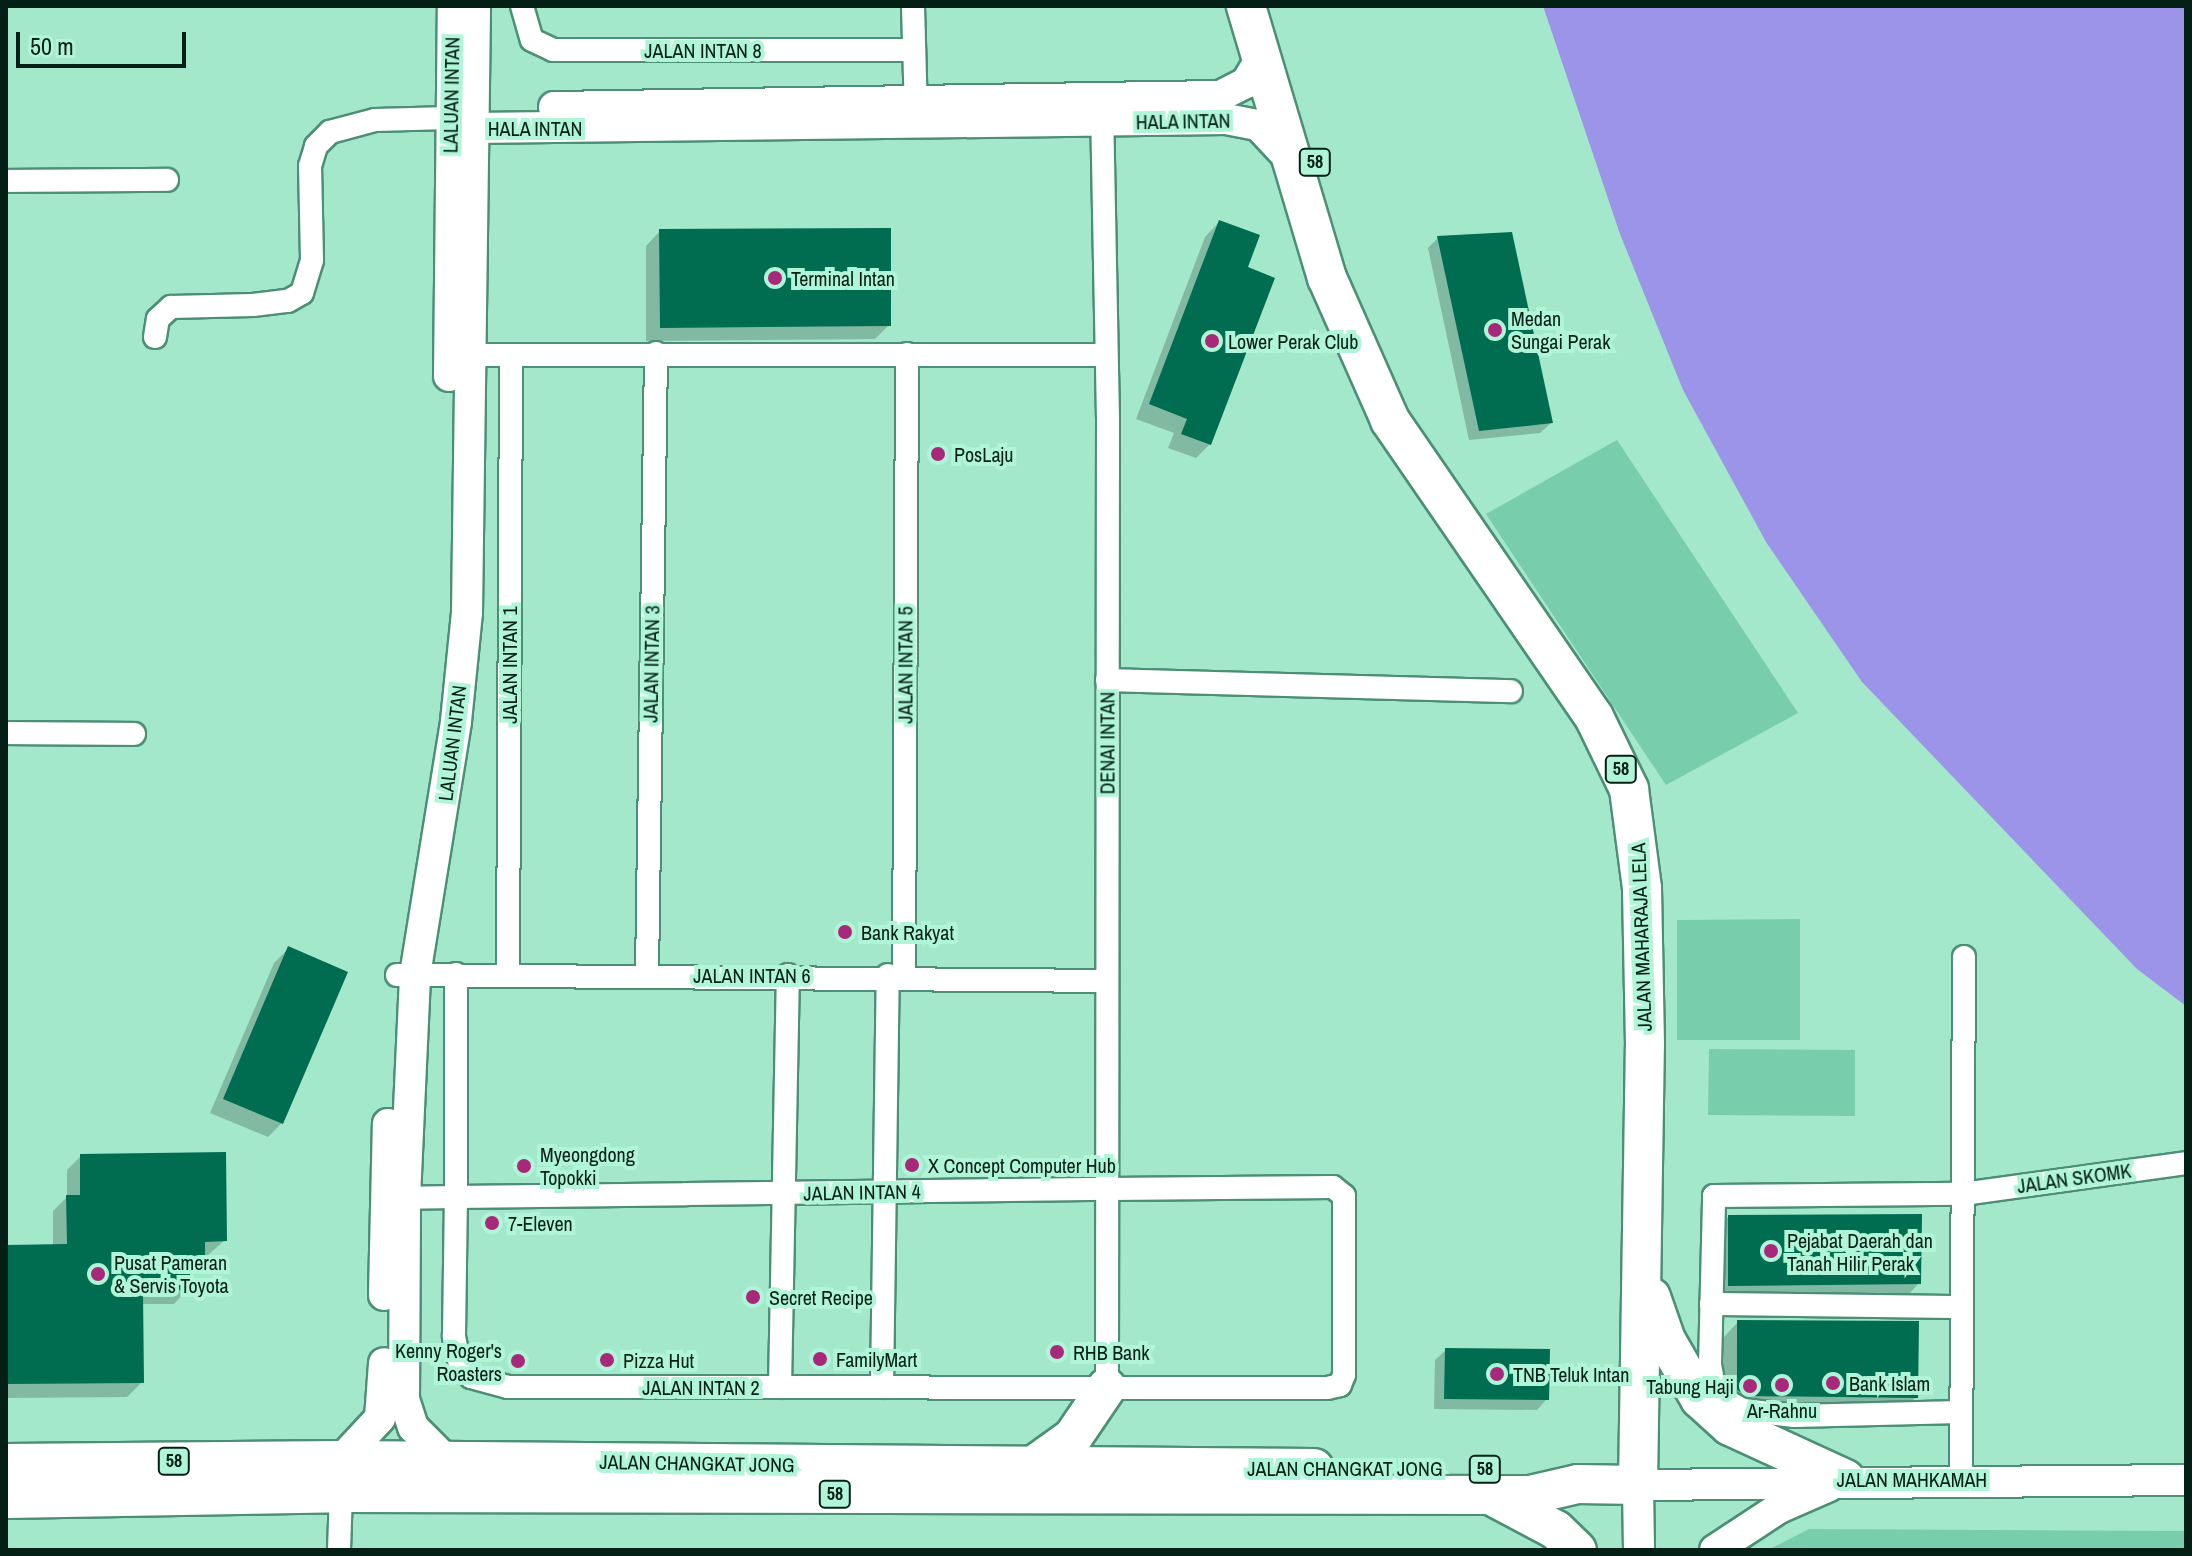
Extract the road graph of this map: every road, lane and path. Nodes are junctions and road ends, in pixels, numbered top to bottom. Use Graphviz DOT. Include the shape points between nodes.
graph roads {
  1 [pos="453,6"];
  2 [pos="475,6"];
  3 [pos="522,6"];
  4 [pos="913,6"];
  5 [pos="1246,6"];
  6 [pos="1271,6"];
  7 [pos="913,50"];
  8 [pos="1261,58"];
  9 [pos="1102,110"];
  10 [pos="916,113"];
  11 [pos="464,119"];
  12 [pos="1292,161"];
  13 [pos="167,180"];
  14 [pos="6,181"];
  15 [pos="1350,325"];
  16 [pos="155,337"];
  17 [pos="656,353"];
  18 [pos="907,354"];
  19 [pos="459,355"];
  20 [pos="511,355"];
  21 [pos="1105,355"];
  22 [pos="1107,680"];
  23 [pos="1511,691"];
  24 [pos="6,733"];
  25 [pos="134,734"];
  26 [pos="1964,957"];
  27 [pos="456,974"];
  28 [pos="508,974"];
  29 [pos="406,975"];
  30 [pos="647,975"];
  31 [pos="788,975"];
  32 [pos="896,975"];
  33 [pos="1107,981"];
  34 [pos="2186,1163"];
  35 [pos="1109,1189"];
  36 [pos="885,1191"];
  37 [pos="782,1193"];
  38 [pos="1963,1194"];
  39 [pos="456,1197"];
  40 [pos="394,1198"];
  41 [pos="1642,1272"];
  42 [pos="1711,1304"];
  43 [pos="1962,1307"];
  44 [pos="1340,1385"];
  45 [pos="780,1387"];
  46 [pos="882,1387"];
  47 [pos="1107,1387"];
  48 [pos="1961,1412"];
  49 [pos="447,1461"];
  50 [pos="6,1463"];
  51 [pos="1033,1466"];
  52 [pos="341,1476"];
  53 [pos="1961,1478"];
  54 [pos="1845,1479"];
  55 [pos="2186,1480"];
  56 [pos="1578,1484"];
  57 [pos="1638,1485"];
  58 [pos="1490,1495"];
  59 [pos="90,1498"];
  60 [pos="6,1499"];
  61 [pos="6,1516"];
  62 [pos="339,1550"];
  63 [pos="1577,1550"];
  64 [pos="1639,1550"];
  65 [pos="1715,1550"];
  1 -- 11 [label="street, LALUAN INTAN"];
  2 -- 11 [label="street, LALUAN INTAN"];
  3 -- 7 [label="street, JALAN INTAN 8" via="532,40 553,50"];
  4 -- 7 [label="street"];
  5 -- 8 [label="highway, JALAN MAHARAJA LELA / 58"];
  6 -- 15 [label="highway, JALAN MAHARAJA LELA / 58" via="1338,248"];
  7 -- 10 [label="street"];
  8 -- 9 [label="street, HALA INTAN" via="1246,83 1220,96"];
  8 -- 12 [label="highway, JALAN MAHARAJA LELA / 58"];
  9 -- 10 [label="street, HALA INTAN"];
  9 -- 12 [label="street, HALA INTAN" via="1244,121 1269,133"];
  9 -- 21 [label="street, DENAI INTAN"];
  10 -- 11 [label="street, HALA INTAN"];
  11 -- 16 [label="street" via="375,120 330,132 316,146 310,166 312,260 302,293 265,304 171,307 158,319"];
  11 -- 19 [label="street, LALUAN INTAN"];
  12 -- 15 [label="highway, JALAN MAHARAJA LELA / 58" via="1327,278"];
  13 -- 14 [label="street"];
  15 -- 41 [label="highway, JALAN MAHARAJA LELA / 58" via="1408,450 1594,717 1629,789 1642,888"];
  17 -- 18 [label="street"];
  17 -- 20 [label="street"];
  17 -- 30 [label="street, JALAN INTAN 3"];
  18 -- 21 [label="street"];
  18 -- 32 [label="street, JALAN INTAN 5"];
  19 -- 20 [label="street"];
  19 -- 29 [label="street, LALUAN INTAN" via="445,685"];
  20 -- 28 [label="street, JALAN INTAN 1"];
  21 -- 22 [label="street, DENAI INTAN"];
  22 -- 23 [label="street"];
  22 -- 33 [label="street, DENAI INTAN"];
  24 -- 25 [label="street"];
  26 -- 38 [label="street"];
  27 -- 28 [label="street, JALAN INTAN 6"];
  27 -- 29 [label="street, JALAN INTAN 6"];
  27 -- 39 [label="street, JALAN INTAN 2"];
  28 -- 30 [label="street, JALAN INTAN 6"];
  29 -- 40 [label="street, LALUAN INTAN"];
  30 -- 31 [label="street, JALAN INTAN 6"];
  31 -- 32 [label="street, JALAN INTAN 6"];
  31 -- 37 [label="street"];
  32 -- 33 [label="street, JALAN INTAN 6"];
  32 -- 36 [label="street, JALAN INTAN 5"];
  33 -- 35 [label="street, DENAI INTAN"];
  34 -- 38 [label="street, JALAN SKOMK"];
  35 -- 36 [label="street, JALAN INTAN 4"];
  35 -- 44 [label="street, JALAN INTAN 4" via="1341,1190"];
  35 -- 47 [label="street, DENAI INTAN"];
  36 -- 37 [label="street, JALAN INTAN 4"];
  36 -- 46 [label="street, JALAN INTAN 5"];
  37 -- 39 [label="street, JALAN INTAN 4"];
  37 -- 45 [label="street"];
  38 -- 42 [label="street, JALAN SKOMK" via="1714,1196"];
  38 -- 43 [label="street"];
  39 -- 40 [label="street, JALAN INTAN 4"];
  39 -- 45 [label="street, JALAN INTAN 2" via="454,1351 471,1377 508,1387"];
  40 -- 49 [label="street, LALUAN INTAN" via="404,1400 413,1427"];
  40 -- 52 [label="street, LALUAN INTAN" via="384,1402 373,1431"];
  41 -- 54 [label="highway" via="1666,1340 1700,1399 1730,1426"];
  41 -- 57 [label="highway, JALAN MAHARAJA LELA / 58"];
  42 -- 43 [label="street"];
  42 -- 48 [label="street" via="1714,1387 1743,1410 1794,1416"];
  43 -- 48 [label="street"];
  44 -- 47 [label="street, JALAN INTAN 2"];
  45 -- 46 [label="street, JALAN INTAN 2"];
  46 -- 47 [label="street, JALAN INTAN 2"];
  47 -- 51 [label="highway" via="1073,1437"];
  48 -- 53 [label="street"];
  49 -- 51 [label="highway, JALAN CHANGKAT JONG / 58"];
  49 -- 52 [label="highway, JALAN CHANGKAT JONG / 58"];
  50 -- 52 [label="highway, JALAN CHANGKAT JONG / 58"];
  51 -- 56 [label="highway, JALAN CHANGKAT JONG / 58" via="1532,1469"];
  52 -- 58 [label="highway, JALAN CHANGKAT JONG / 58"];
  52 -- 59 [label="highway, JALAN CHANGKAT JONG / 58"];
  52 -- 62 [label="street"];
  53 -- 54 [label="street, JALAN MAHKAMAH"];
  53 -- 55 [label="street, JALAN MAHKAMAH"];
  54 -- 57 [label="street, JALAN MAHKAMAH"];
  54 -- 65 [label="street" via="1779,1508"];
  56 -- 57 [label="highway, JALAN CHANGKAT JONG / 58"];
  56 -- 58 [label="highway, JALAN CHANGKAT JONG / 58" via="1530,1495"];
  57 -- 64 [label="street"];
  58 -- 63 [label="highway" via="1556,1530"];
  59 -- 60 [label="highway, JALAN CHANGKAT JONG / 58"];
  59 -- 61 [label="highway"];
}
